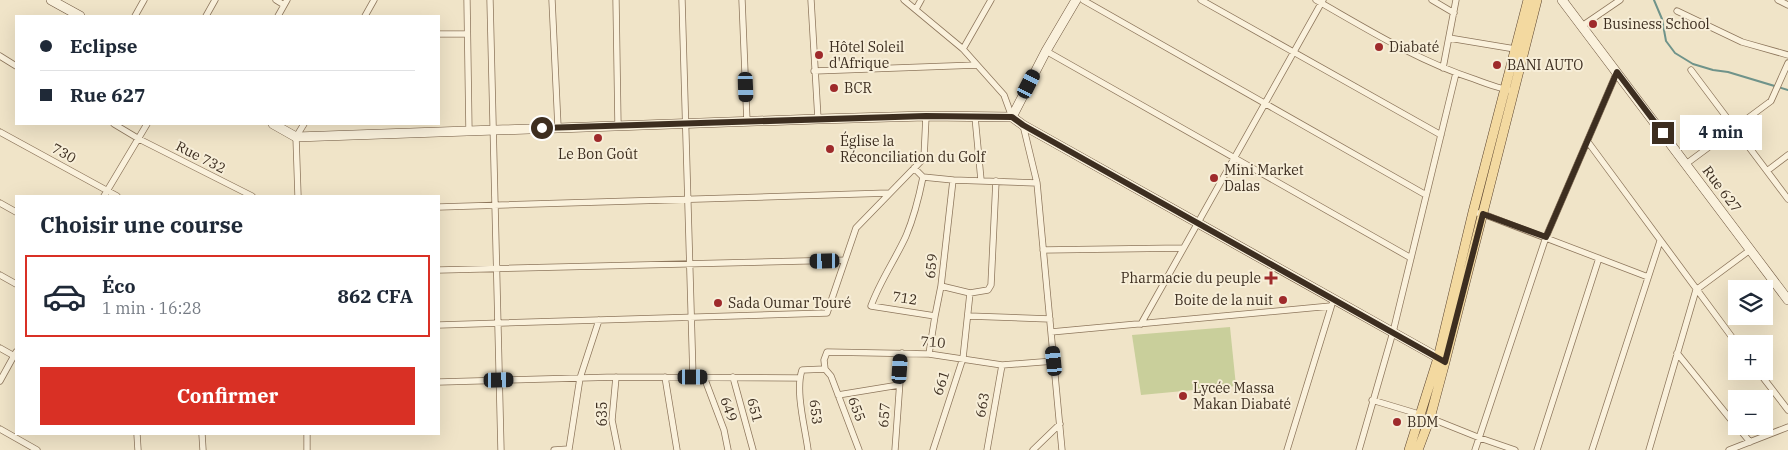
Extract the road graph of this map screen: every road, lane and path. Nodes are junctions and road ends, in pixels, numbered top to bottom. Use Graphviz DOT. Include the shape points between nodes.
graph roads {
  1 [pos="51,0"];
  2 [pos="144,0"];
  3 [pos="215,0"];
  4 [pos="276,0"];
  5 [pos="374,0"];
  6 [pos="467,0"];
  7 [pos="490,0"];
  8 [pos="552,0"];
  9 [pos="616,0"];
  10 [pos="682,0"];
  11 [pos="742,0"];
  12 [pos="811,0"];
  13 [pos="904,0"];
  14 [pos="921,0"];
  15 [pos="991,0"];
  16 [pos="1076,0"];
  17 [pos="1083,0"];
  18 [pos="1200,0"];
  19 [pos="1432,0"];
  20 [pos="1456,0"];
  21 [pos="1528,0"];
  22 [pos="1537,0"];
  23 [pos="1562,0"];
  24 [pos="1620,0"];
  25 [pos="1778,0"];
  26 [pos="1320,1"];
  27 [pos="286,2"];
  28 [pos="64,3"];
  29 [pos="1788,5"];
  30 [pos="916,9"];
  31 [pos="1677,11"];
  32 [pos="1454,13"];
  33 [pos="79,15"];
  34 [pos="136,15"];
  35 [pos="207,15"];
  36 [pos="279,15"];
  37 [pos="366,15"];
  38 [pos="1582,26"];
  39 [pos="440,34"];
  40 [pos="467,34"];
  41 [pos="1449,38"];
  42 [pos="963,49"];
  43 [pos="1516,49"];
  44 [pos="1046,51"];
  45 [pos="1293,52"];
  46 [pos="1788,55"];
  47 [pos="0,56"];
  48 [pos="1788,63"];
  49 [pos="15,65"];
  50 [pos="977,65"];
  51 [pos="1443,68"];
  52 [pos="1690,70"];
  53 [pos="814,71"];
  54 [pos="1617,72"];
  55 [pos="1456,73"];
  56 [pos="1510,91"];
  57 [pos="1264,103"];
  58 [pos="926,116"];
  59 [pos="976,116"];
  60 [pos="1012,117"];
  61 [pos="818,119"];
  62 [pos="747,122"];
  63 [pos="685,124"];
  64 [pos="116,125"];
  65 [pos="146,125"];
  66 [pos="275,125"];
  67 [pos="303,125"];
  68 [pos="618,125"];
  69 [pos="1023,125"];
  70 [pos="558,127"];
  71 [pos="1735,128"];
  72 [pos="469,130"];
  73 [pos="493,130"];
  74 [pos="0,132"];
  75 [pos="1441,135"];
  76 [pos="296,137"];
  77 [pos="139,138"];
  78 [pos="1588,142"];
  79 [pos="1788,154"];
  80 [pos="1234,158"];
  81 [pos="1686,164"];
  82 [pos="914,168"];
  83 [pos="1767,171"];
  84 [pos="923,176"];
  85 [pos="953,180"];
  86 [pos="981,180"];
  87 [pos="996,181"];
  88 [pos="1037,183"];
  89 [pos="890,193"];
  90 [pos="106,194"];
  91 [pos="250,195"];
  92 [pos="298,195"];
  93 [pos="1426,195"];
  94 [pos="1788,198"];
  95 [pos="688,199"];
  96 [pos="0,203"];
  97 [pos="495,205"];
  98 [pos="440,207"];
  99 [pos="15,211"];
  100 [pos="1473,212"];
  101 [pos="1483,214"];
  102 [pos="1197,222"];
  103 [pos="1546,237"];
  104 [pos="1660,241"];
  105 [pos="1183,248"];
  106 [pos="1043,250"];
  107 [pos="1750,250"];
  108 [pos="1411,258"];
  109 [pos="1599,258"];
  110 [pos="845,260"];
  111 [pos="690,264"];
  112 [pos="497,269"];
  113 [pos="440,270"];
  114 [pos="0,275"];
  115 [pos="1648,277"];
  116 [pos="15,283"];
  117 [pos="941,286"];
  118 [pos="1696,290"];
  119 [pos="970,293"];
  120 [pos="1788,300"];
  121 [pos="1332,303"];
  122 [pos="935,316"];
  123 [pos="968,316"];
  124 [pos="691,318"];
  125 [pos="1050,319"];
  126 [pos="599,320"];
  127 [pos="498,323"];
  128 [pos="1142,324"];
  129 [pos="440,325"];
  130 [pos="1051,332"];
  131 [pos="1393,332"];
  132 [pos="1730,335"];
  133 [pos="0,348"];
  134 [pos="902,353"];
  135 [pos="1677,353"];
  136 [pos="929,354"];
  137 [pos="15,355"];
  138 [pos="15,357"];
  139 [pos="963,358"];
  140 [pos="1442,360"];
  141 [pos="1054,361"];
  142 [pos="1002,365"];
  143 [pos="825,369"];
  144 [pos="616,377"];
  145 [pos="665,377"];
  146 [pos="693,377"];
  147 [pos="704,377"];
  148 [pos="733,377"];
  149 [pos="580,378"];
  150 [pos="800,378"];
  151 [pos="499,380"];
  152 [pos="1765,380"];
  153 [pos="0,381"];
  154 [pos="440,382"];
  155 [pos="899,384"];
  156 [pos="838,395"];
  157 [pos="1372,400"];
  158 [pos="1788,410"];
  159 [pos="1426,416"];
  160 [pos="1728,416"];
  161 [pos="1060,424"];
  162 [pos="1788,427"];
  163 [pos="0,429"];
  164 [pos="137,435"];
  165 [pos="202,435"];
  166 [pos="306,435"];
  167 [pos="1744,435"];
  168 [pos="1480,438"];
  169 [pos="1750,442"];
  170 [pos="569,449"];
  171 [pos="1035,449"];
  172 [pos="37,450"];
  173 [pos="138,450"];
  174 [pos="202,450"];
  175 [pos="307,450"];
  176 [pos="501,450"];
  177 [pos="554,450"];
  178 [pos="618,450"];
  179 [pos="677,450"];
  180 [pos="728,450"];
  181 [pos="753,450"];
  182 [pos="808,450"];
  183 [pos="859,450"];
  184 [pos="895,450"];
  185 [pos="933,450"];
  186 [pos="987,450"];
  187 [pos="1062,450"];
  188 [pos="1287,450"];
  189 [pos="1359,450"];
  190 [pos="1409,450"];
  191 [pos="1418,450"];
  192 [pos="1475,450"];
  193 [pos="1515,450"];
  194 [pos="1537,450"];
  195 [pos="1592,450"];
  196 [pos="1649,450"];
  197 [pos="1729,450"];
  1 -- 28 [label="street"];
  2 -- 34 [label="street"];
  3 -- 35 [label="street"];
  4 -- 27 [label="street"];
  5 -- 37 [label="street"];
  6 -- 40 [label="street"];
  7 -- 73 [label="street"];
  8 -- 70 [label="street"];
  9 -- 68 [label="street"];
  10 -- 63 [label="street"];
  11 -- 62 [label="street"];
  12 -- 53 [label="street"];
  13 -- 30 [label="street"];
  14 -- 30 [label="street"];
  15 -- 42 [label="street"];
  16 -- 44 [label="street"];
  17 -- 57 [label="street"];
  18 -- 45 [label="street"];
  19 -- 32 [label="street"];
  20 -- 32 [label="street"];
  21 -- 43 [label="main road"];
  22 -- 56 [label="main road"];
  23 -- 38 [label="street, Rue 627"];
  24 -- 38 [label="street"];
  25 -- 29 [label="street"];
  26 -- 45 [label="street"];
  26 -- 51 [label="street"];
  27 -- 36 [label="street"];
  28 -- 33 [label="street"];
  30 -- 42 [label="street"];
  31 -- 46 [label="street" via="1742,42"];
  32 -- 41 [label="street"];
  38 -- 54 [label="street, Rue 627"];
  39 -- 40 [label="street"];
  40 -- 72 [label="street"];
  41 -- 43 [label="street"];
  41 -- 51 [label="street"];
  42 -- 50 [label="street"];
  43 -- 56 [label="main road"];
  44 -- 60 [label="street"];
  44 -- 80 [label="street"];
  45 -- 57 [label="street"];
  45 -- 75 [label="street"];
  47 -- 49 [label="street"];
  48 -- 71 [label="street" via="1770,101"];
  50 -- 53 [label="street"];
  50 -- 60 [label="street" via="1004,96"];
  51 -- 55 [label="street"];
  52 -- 71 [label="street"];
  53 -- 61 [label="street"];
  54 -- 78 [label="street"];
  54 -- 81 [label="street, Rue 627"];
  55 -- 56 [label="street"];
  55 -- 75 [label="street"];
  56 -- 100 [label="main road"];
  56 -- 101 [label="main road"];
  57 -- 80 [label="street"];
  57 -- 93 [label="street"];
  58 -- 59 [label="street"];
  58 -- 61 [label="street"];
  58 -- 82 [label="street" via="924,158"];
  59 -- 60 [label="street"];
  59 -- 86 [label="street"];
  60 -- 69 [label="street"];
  61 -- 62 [label="street"];
  62 -- 63 [label="street"];
  63 -- 68 [label="street"];
  63 -- 95 [label="street"];
  64 -- 77 [label="street, Rue 732"];
  65 -- 77 [label="street"];
  66 -- 76 [label="street"];
  67 -- 76 [label="street"];
  68 -- 70 [label="street"];
  69 -- 88 [label="street"];
  69 -- 102 [label="street"];
  70 -- 73 [label="street"];
  71 -- 81 [label="street"];
  71 -- 83 [label="street"];
  72 -- 73 [label="street"];
  72 -- 76 [label="street"];
  73 -- 97 [label="street"];
  74 -- 90 [label="street, 730"];
  75 -- 93 [label="street"];
  76 -- 92 [label="street"];
  77 -- 90 [label="street"];
  77 -- 91 [label="street, Rue 732"];
  78 -- 103 [label="street"];
  78 -- 104 [label="street"];
  79 -- 83 [label="street"];
  80 -- 102 [label="street"];
  80 -- 108 [label="street"];
  81 -- 107 [label="street, Rue 627"];
  82 -- 84 [label="street"];
  82 -- 89 [label="street"];
  83 -- 94 [label="street"];
  84 -- 85 [label="street"];
  84 -- 122 [label="street, 712" via="906,235 871,306"];
  85 -- 86 [label="street"];
  85 -- 117 [label="street, 659"];
  86 -- 87 [label="street"];
  87 -- 88 [label="street"];
  87 -- 119 [label="street" via="991,285 988,290"];
  88 -- 106 [label="street"];
  89 -- 95 [label="street"];
  89 -- 110 [label="street" via="856,228"];
  93 -- 108 [label="street"];
  95 -- 97 [label="street"];
  95 -- 111 [label="street"];
  96 -- 99 [label="street"];
  97 -- 98 [label="street"];
  97 -- 112 [label="street"];
  100 -- 101 [label="street"];
  100 -- 140 [label="main road"];
  101 -- 103 [label="street"];
  101 -- 140 [label="main road"];
  102 -- 105 [label="street"];
  102 -- 121 [label="street"];
  103 -- 109 [label="street"];
  103 -- 168 [label="street"];
  104 -- 115 [label="street"];
  104 -- 118 [label="street"];
  105 -- 106 [label="street"];
  105 -- 128 [label="street"];
  106 -- 125 [label="street"];
  107 -- 118 [label="street"];
  107 -- 120 [label="street, Rue 627"];
  108 -- 131 [label="street"];
  109 -- 115 [label="street"];
  109 -- 194 [label="street"];
  110 -- 111 [label="street"];
  110 -- 124 [label="street" via="827,313"];
  111 -- 112 [label="street"];
  111 -- 124 [label="street"];
  112 -- 113 [label="street"];
  112 -- 127 [label="street"];
  114 -- 116 [label="street"];
  115 -- 195 [label="street"];
  117 -- 119 [label="street"];
  117 -- 122 [label="street, 659"];
  118 -- 132 [label="street"];
  118 -- 135 [label="street"];
  119 -- 123 [label="street, 661"];
  121 -- 128 [label="street"];
  121 -- 131 [label="street"];
  121 -- 188 [label="street"];
  122 -- 136 [label="street, 659"];
  123 -- 125 [label="street"];
  123 -- 139 [label="street, 661"];
  124 -- 126 [label="street"];
  124 -- 146 [label="street"];
  125 -- 130 [label="street"];
  126 -- 127 [label="street"];
  126 -- 149 [label="street"];
  127 -- 129 [label="street"];
  127 -- 151 [label="street"];
  128 -- 130 [label="street"];
  130 -- 141 [label="street"];
  131 -- 140 [label="street"];
  131 -- 157 [label="street"];
  133 -- 137 [label="street"];
  134 -- 136 [label="street, 710"];
  134 -- 143 [label="street, 710" via="827,352"];
  134 -- 155 [label="street, 657"];
  135 -- 160 [label="street"];
  135 -- 196 [label="street"];
  136 -- 139 [label="street, 710"];
  138 -- 153 [label="street"];
  139 -- 142 [label="street, 710"];
  139 -- 185 [label="street, 661"];
  140 -- 159 [label="main road"];
  141 -- 142 [label="street, 710"];
  141 -- 161 [label="street"];
  142 -- 186 [label="street, 663"];
  143 -- 150 [label="street" via="802,370"];
  143 -- 156 [label="street, 655"];
  144 -- 145 [label="street"];
  144 -- 149 [label="street"];
  144 -- 178 [label="street, 635" via="612,420"];
  145 -- 146 [label="street"];
  145 -- 179 [label="street"];
  146 -- 147 [label="street"];
  147 -- 148 [label="street"];
  147 -- 180 [label="street, 649"];
  148 -- 150 [label="street"];
  148 -- 181 [label="street, 651"];
  149 -- 151 [label="street"];
  149 -- 170 [label="street"];
  150 -- 182 [label="street, 653"];
  151 -- 154 [label="street"];
  151 -- 176 [label="street"];
  152 -- 158 [label="street"];
  155 -- 156 [label="street"];
  155 -- 184 [label="street, 657"];
  156 -- 183 [label="street, 655"];
  157 -- 159 [label="street"];
  157 -- 189 [label="street"];
  159 -- 168 [label="street"];
  159 -- 190 [label="main road"];
  159 -- 191 [label="main road"];
  161 -- 171 [label="street"];
  161 -- 187 [label="street"];
  162 -- 169 [label="street"];
  163 -- 172 [label="street"];
  164 -- 173 [label="street"];
  165 -- 174 [label="street"];
  166 -- 175 [label="street"];
  167 -- 169 [label="street"];
  168 -- 192 [label="street"];
  168 -- 193 [label="street"];
  169 -- 197 [label="street"];
  170 -- 177 [label="street"];
}
